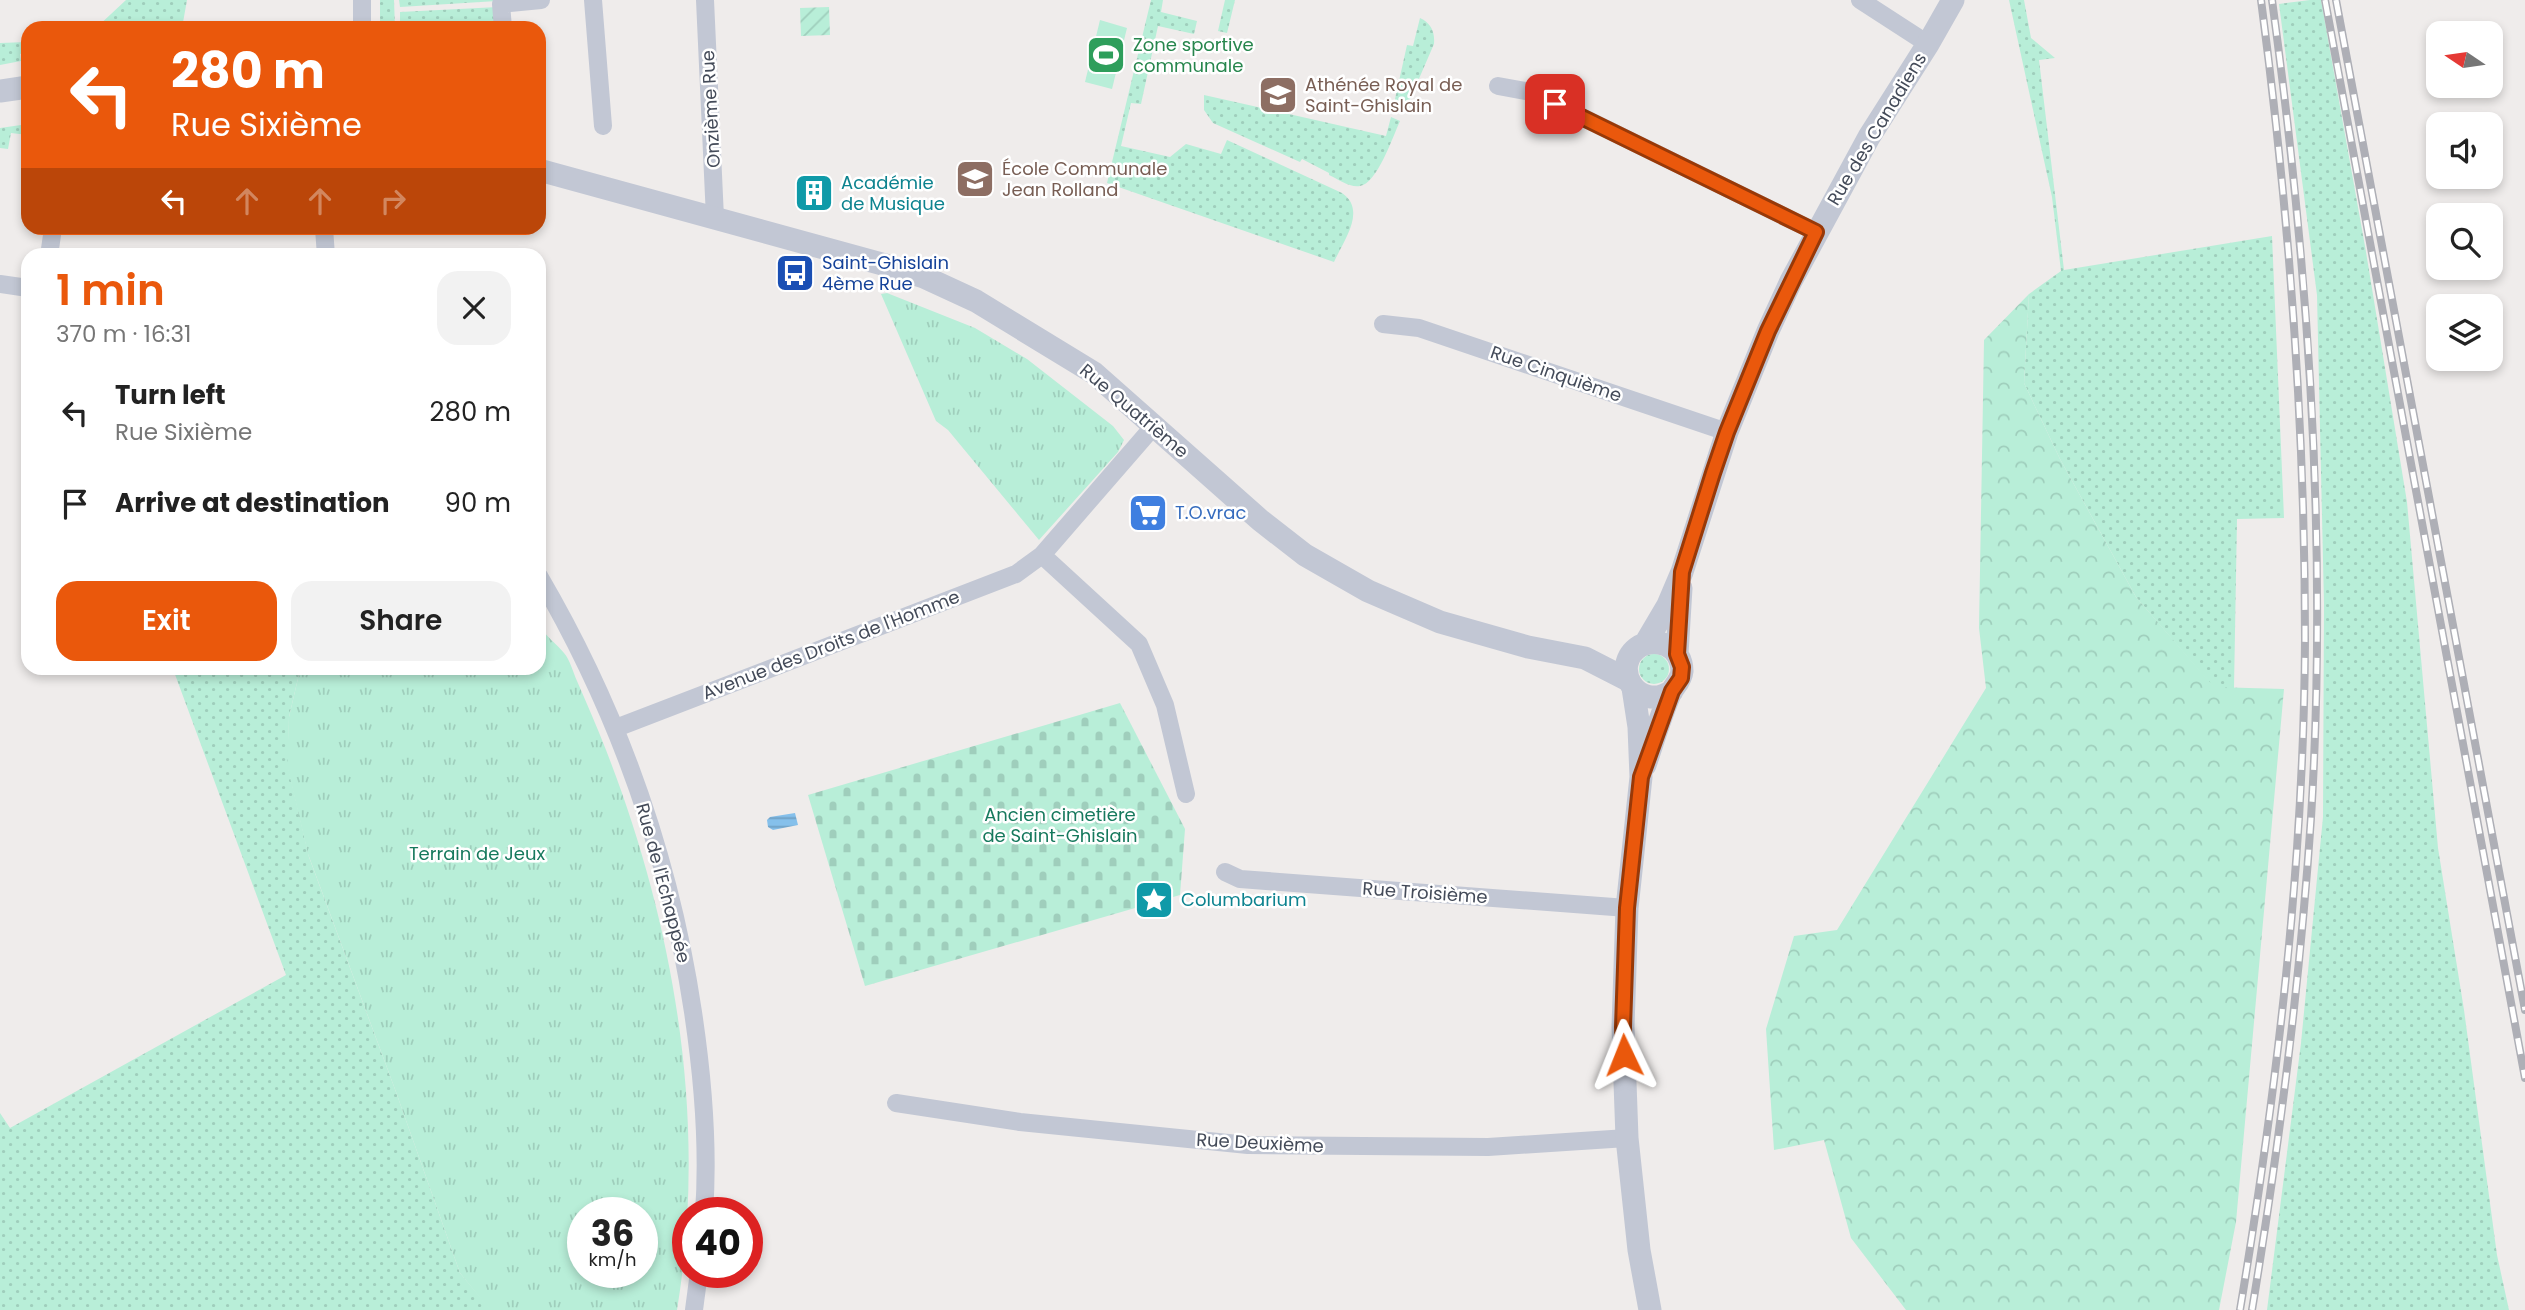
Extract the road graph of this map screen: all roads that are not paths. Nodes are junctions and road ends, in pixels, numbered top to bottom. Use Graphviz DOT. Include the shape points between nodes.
graph roads {
  1 [pos="362,0"];
  2 [pos="541,0"];
  3 [pos="593,0"];
  4 [pos="705,0"];
  5 [pos="1860,0"];
  6 [pos="1953,0"];
  7 [pos="362,21"];
  8 [pos="502,21"];
  9 [pos="1928,44"];
  10 [pos="1498,86"];
  11 [pos="21,88"];
  12 [pos="0,90"];
  13 [pos="603,126"];
  14 [pos="546,172"];
  15 [pos="716,218"];
  16 [pos="1816,232"];
  17 [pos="0,284"];
  18 [pos="21,287"];
  19 [pos="1383,324"];
  20 [pos="1153,427"];
  21 [pos="1727,432"];
  22 [pos="1042,555"];
  23 [pos="1682,572"];
  24 [pos="546,589"];
  25 [pos="1641,646"];
  26 [pos="1677,654"];
  27 [pos="1585,658"];
  28 [pos="1631,684"];
  29 [pos="1672,691"];
  30 [pos="615,728"];
  31 [pos="1641,777"];
  32 [pos="1186,794"];
  33 [pos="1225,872"];
  34 [pos="1627,908"];
  35 [pos="896,1103"];
  36 [pos="1627,1138"];
  37 [pos="705,1197"];
  38 [pos="697,1288"];
  39 [pos="694,1310"];
  40 [pos="1650,1310"];
  1 -- 7 [label="street"];
  2 -- 8 [label="street" via="501,4"];
  3 -- 13 [label="street"];
  4 -- 15 [label="street, Onzième Rue"];
  5 -- 9 [label="street"];
  6 -- 9 [label="street, Rue des Canadiens"];
  9 -- 16 [label="street, Rue des Canadiens"];
  10 -- 16 [label="street" via="1531,92"];
  11 -- 12 [label="street"];
  14 -- 15 [label="street, Rue Quatrième"];
  15 -- 20 [label="street, Rue Quatrième" via="924,277 976,301 1094,373"];
  16 -- 21 [label="street, Rue des Canadiens" via="1768,331"];
  17 -- 18 [label="street"];
  19 -- 21 [label="street, Rue Cinquième" via="1419,328"];
  20 -- 22 [label="street, Avenue des Droits de l'Homme"];
  20 -- 27 [label="street, Rue Quatrième" via="1305,555 1368,591 1440,622"];
  21 -- 23 [label="street, Rue des Canadiens"];
  22 -- 30 [label="street, Avenue des Droits de l'Homme" via="1016,574"];
  22 -- 32 [label="street" via="1139,644 1165,705"];
  23 -- 25 [label="street, Rue des Canadiens" via="1668,605"];
  23 -- 26 [label="street, Rue des Canadiens"];
  24 -- 30 [label="street, Rue de l'Echappée" via="582,653"];
  25 -- 26 [label="street" via="1662,644"];
  25 -- 27 [label="street, Rue Quatrième"];
  25 -- 28 [label="street, Rue des Canadiens" via="1627,663"];
  26 -- 29 [label="street, Rue des Canadiens" via="1682,672"];
  27 -- 28 [label="street, Rue Quatrième"];
  28 -- 29 [label="street" via="1651,697"];
  28 -- 31 [label="street, Rue des Canadiens"];
  29 -- 31 [label="street, Rue des Canadiens"];
  30 -- 37 [label="street, Rue de l'Echappée" via="648,815 680,939 702,1079"];
  31 -- 34 [label="street, Rue des Canadiens"];
  33 -- 34 [label="street, Rue Troisième" via="1240,879"];
  34 -- 36 [label="street, Rue des Canadiens" via="1623,1027"];
  35 -- 36 [label="street, Rue Deuxième" via="1020,1122 1248,1145 1489,1147"];
  36 -- 40 [label="street, Rue des Canadiens"];
  38 -- 39 [label="street"];
}
